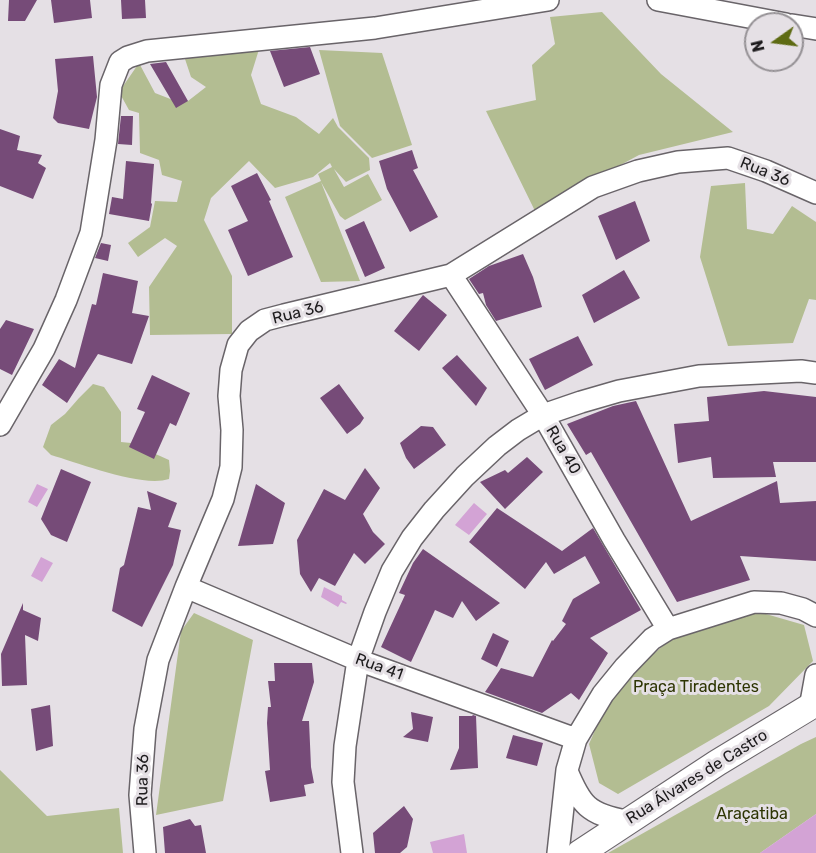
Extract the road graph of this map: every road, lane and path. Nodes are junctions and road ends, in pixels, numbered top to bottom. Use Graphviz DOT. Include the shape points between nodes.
graph roads {
  1 [pos="548,0"];
  2 [pos="658,0"];
  3 [pos="744,16"];
  4 [pos="816,193"];
  5 [pos="451,275"];
  6 [pos="816,373"];
  7 [pos="543,415"];
  8 [pos="0,425"];
  9 [pos="186,586"];
  10 [pos="816,616"];
  11 [pos="668,628"];
  12 [pos="358,660"];
  13 [pos="816,675"];
  14 [pos="813,706"];
  15 [pos="576,739"];
  16 [pos="567,770"];
  17 [pos="626,822"];
  18 [pos="146,853"];
  19 [pos="352,853"];
  20 [pos="558,853"];
  21 [pos="580,853"];
  1 -- 8 [label="street" via="375,28 147,51 120,62 111,85 91,233 44,349"];
  2 -- 3 [label="street"];
  4 -- 5 [label="street, Rua 36" via="728,158 678,162 593,187"];
  5 -- 7 [label="street, Rua 40"];
  5 -- 9 [label="street, Rua 36" via="265,320 249,332 238,345 231,370 231,467 223,499"];
  6 -- 7 [label="street" via="749,373 670,380"];
  7 -- 11 [label="street, Rua 40"];
  7 -- 12 [label="street" via="496,446 412,538 392,571"];
  9 -- 12 [label="street, Rua 41"];
  9 -- 18 [label="street, Rua 36" via="158,660 145,729 140,795"];
  10 -- 11 [label="street" via="781,603 754,602"];
  11 -- 15 [label="street" via="625,667"];
  12 -- 15 [label="street, Rua 41"];
  12 -- 19 [label="street" via="345,746 344,782"];
  13 -- 14 [label="street"];
  14 -- 17 [label="street, Rua Álvares de Castro" via="717,762"];
  15 -- 16 [label="street"];
  16 -- 17 [label="street" via="584,804 601,815"];
  16 -- 20 [label="street"];
  17 -- 21 [label="street, Rua Álvares de Castro"];
}
